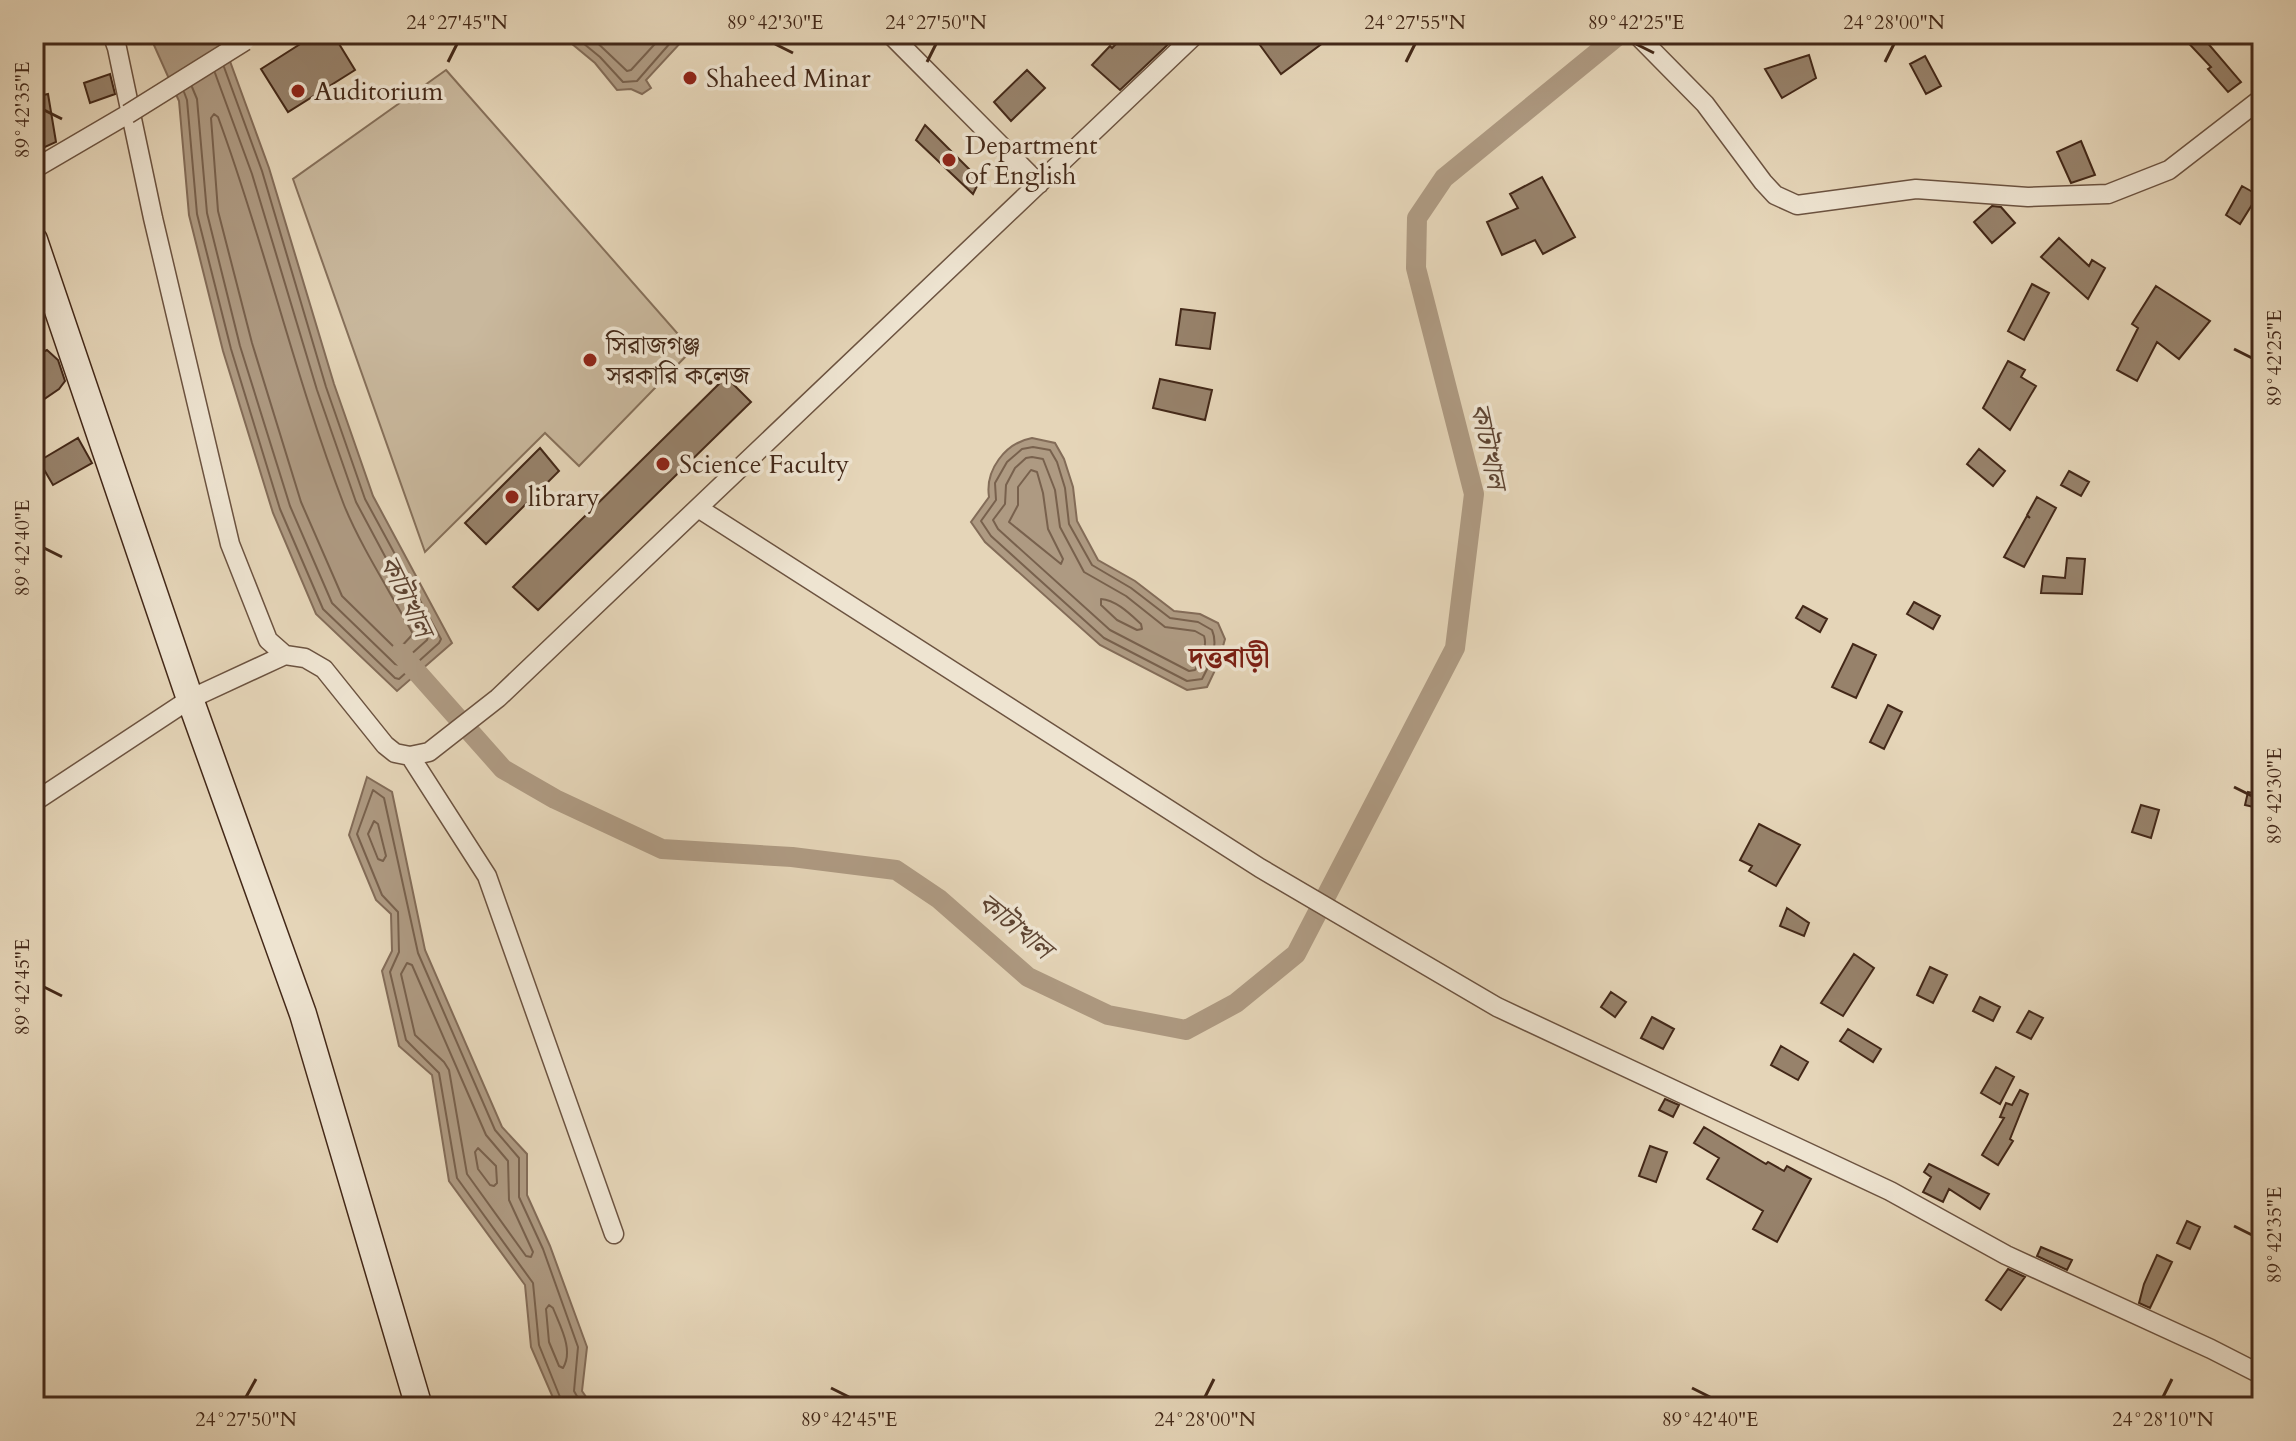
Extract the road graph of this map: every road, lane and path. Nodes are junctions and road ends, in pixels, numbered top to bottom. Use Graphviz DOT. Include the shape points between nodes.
graph roads {
  1 [pos="112,34"];
  2 [pos="890,34"];
  3 [pos="1196,34"];
  4 [pos="1636,34"];
  5 [pos="256,36"];
  6 [pos="2262,98"];
  7 [pos="34,169"];
  8 [pos="1039,184"];
  9 [pos="34,240"];
  10 [pos="698,508"];
  11 [pos="285,655"];
  12 [pos="190,699"];
  13 [pos="410,756"];
  14 [pos="34,802"];
  15 [pos="614,1234"];
  16 [pos="2262,1375"];
  17 [pos="419,1407"];
  1 -- 11 [label="street" via="230,544 268,640"];
  2 -- 8 [label="street"];
  3 -- 8 [label="street"];
  4 -- 6 [label="street" via="1705,104 1775,195 1797,205 1916,189 2028,197 2108,194 2169,170"];
  5 -- 7 [label="street, bridge"];
  8 -- 10 [label="street"];
  9 -- 12 [label="street"];
  10 -- 13 [label="street" via="498,698 429,752"];
  10 -- 16 [label="street" via="1260,868 1497,1007 1890,1191 2006,1255"];
  11 -- 12 [label="street"];
  11 -- 13 [label="street" via="324,669 385,745"];
  12 -- 14 [label="street"];
  12 -- 17 [label="street" via="303,1014"];
  13 -- 15 [label="street" via="487,876"];
}
